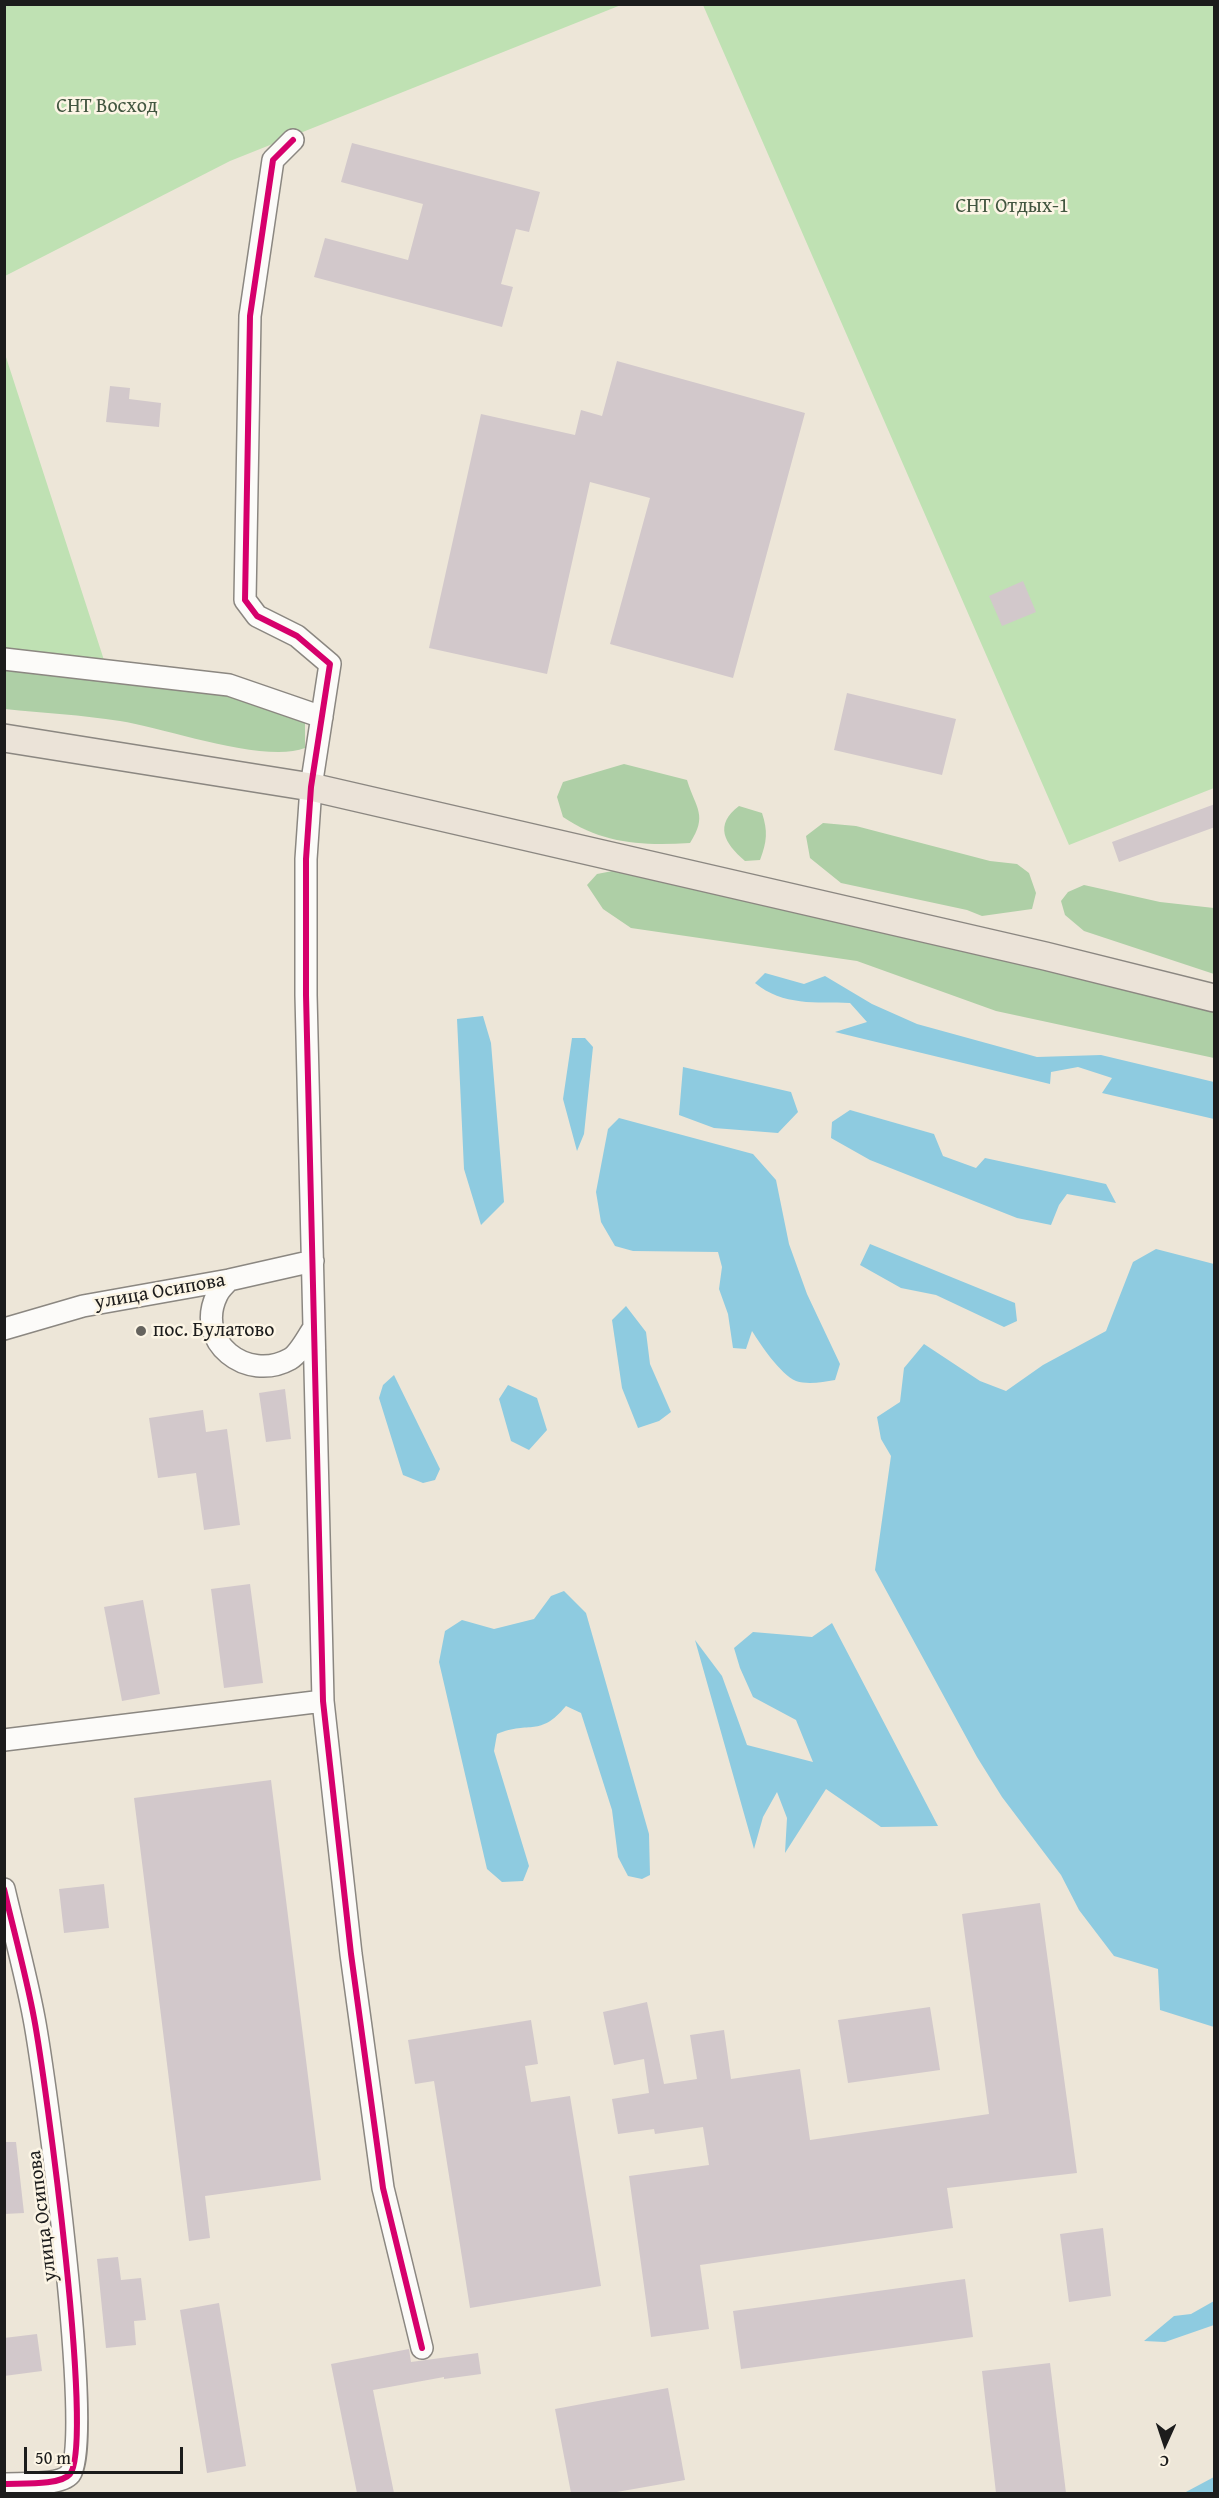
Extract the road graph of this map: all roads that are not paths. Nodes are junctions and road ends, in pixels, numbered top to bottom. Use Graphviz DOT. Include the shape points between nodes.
graph roads {
  1 [pos="293,140"];
  2 [pos="4,659"];
  3 [pos="322,717"];
  4 [pos="4,738"];
  5 [pos="311,787"];
  6 [pos="1215,998"];
  7 [pos="314,1261"];
  8 [pos="229,1280"];
  9 [pos="313,1329"];
  10 [pos="6,1332"];
  11 [pos="323,1701"];
  12 [pos="4,1740"];
  13 [pos="4,1889"];
  14 [pos="422,2348"];
  15 [pos="4,2484"];
  1 -- 3 [label="street" via="273,160 250,316 245,600 257,616 297,636 330,664"];
  2 -- 3 [label="street" via="229,685"];
  3 -- 5 [label="street"];
  4 -- 5 [label="main road"];
  5 -- 6 [label="main road"];
  5 -- 7 [label="street" via="306,859 306,972"];
  7 -- 8 [label="street, улица Осипова"];
  7 -- 9 [label="street"];
  8 -- 9 [label="street" via="217,1295 212,1319 218,1345 240,1363 267,1368 292,1358"];
  8 -- 10 [label="street, улица Осипова" via="83,1306"];
  9 -- 11 [label="street"];
  11 -- 12 [label="street"];
  11 -- 14 [label="street" via="351,1954 383,2188"];
  13 -- 15 [label="street, улица Осипова" via="34,2019 78,2374 76,2458 71,2473 60,2481"];
}
